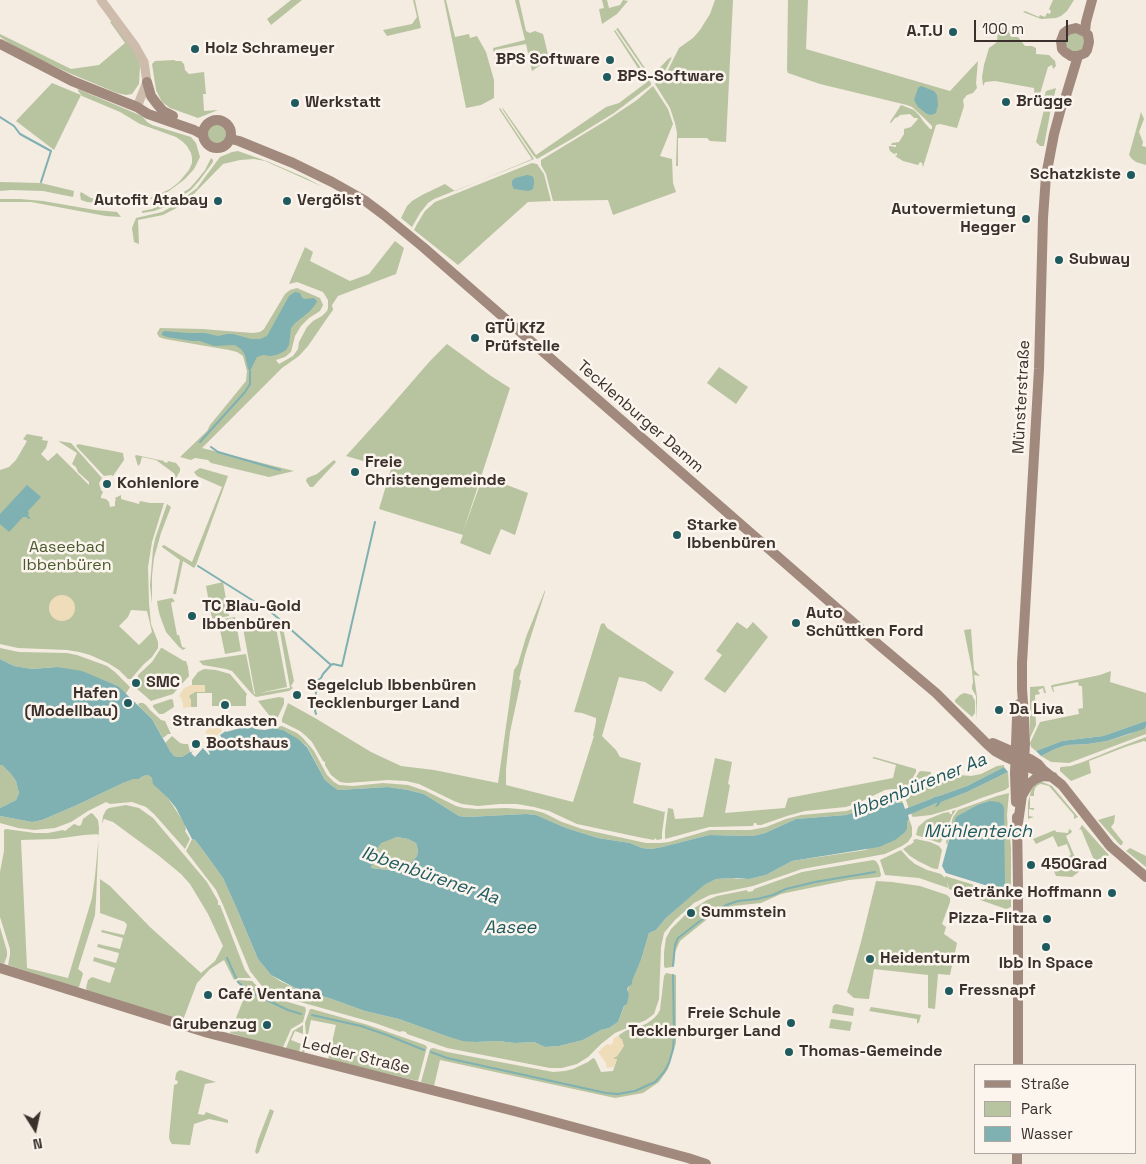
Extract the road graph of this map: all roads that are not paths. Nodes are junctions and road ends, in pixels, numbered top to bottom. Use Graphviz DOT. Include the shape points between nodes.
graph roads {
  1 [pos="101,0"];
  2 [pos="1084,0"];
  3 [pos="1092,0"];
  4 [pos="1081,30"];
  5 [pos="0,44"];
  6 [pos="1073,55"];
  7 [pos="146,82"];
  8 [pos="137,107"];
  9 [pos="173,116"];
  10 [pos="207,124"];
  11 [pos="203,135"];
  12 [pos="231,139"];
  13 [pos="1022,689"];
  14 [pos="1017,730"];
  15 [pos="981,737"];
  16 [pos="992,742"];
  17 [pos="1020,759"];
  18 [pos="1053,777"];
  19 [pos="1022,795"];
  20 [pos="1018,823"];
  21 [pos="1146,877"];
  22 [pos="0,968"];
  23 [pos="1018,1064"];
  24 [pos="706,1164"];
  1 -- 7 [label="street" via="140,54 146,68"];
  2 -- 4 [label="main road, Münsterstraße"];
  3 -- 4 [label="main road, Münsterstraße"];
  4 -- 6 [label="main road, Münsterstraße" via="1089,39 1089,46 1085,52"];
  4 -- 6 [label="main road, Münsterstraße" via="1068,30 1062,37 1062,48"];
  5 -- 8 [label="main road" via="72,81"];
  6 -- 13 [label="main road, Münsterstraße" via="1068,62 1046,176"];
  7 -- 8 [label="street"];
  7 -- 9 [label="main road" via="157,104"];
  8 -- 9 [label="main road"];
  8 -- 11 [label="main road"];
  9 -- 10 [label="main road" via="196,124"];
  10 -- 11 [label="main road"];
  10 -- 12 [label="main road" via="215,120 224,121 230,127"];
  11 -- 12 [label="main road" via="208,145 216,148 225,146"];
  12 -- 15 [label="main road, Tecklenburger Damm" via="332,182 384,215 936,692"];
  13 -- 14 [label="main road, Münsterstraße"];
  13 -- 17 [label="main road, Münsterstraße" via="1024,717"];
  14 -- 16 [label="main road" via="1004,740"];
  14 -- 17 [label="main road, Münsterstraße"];
  15 -- 16 [label="main road, Tecklenburger Damm"];
  15 -- 17 [label="main road, Tecklenburger Damm" via="995,751"];
  16 -- 17 [label="main road, Tecklenburger Damm"];
  17 -- 18 [label="main road" via="1038,764"];
  17 -- 19 [label="main road, Münsterstraße"];
  17 -- 20 [label="main road, Münsterstraße" via="1015,794"];
  18 -- 19 [label="main road" via="1035,779"];
  18 -- 21 [label="main road" via="1110,846"];
  19 -- 20 [label="main road, Münsterstraße"];
  20 -- 23 [label="main road, Münsterstraße"];
  22 -- 24 [label="main road, Ledder Straße" via="208,1033"];
}
